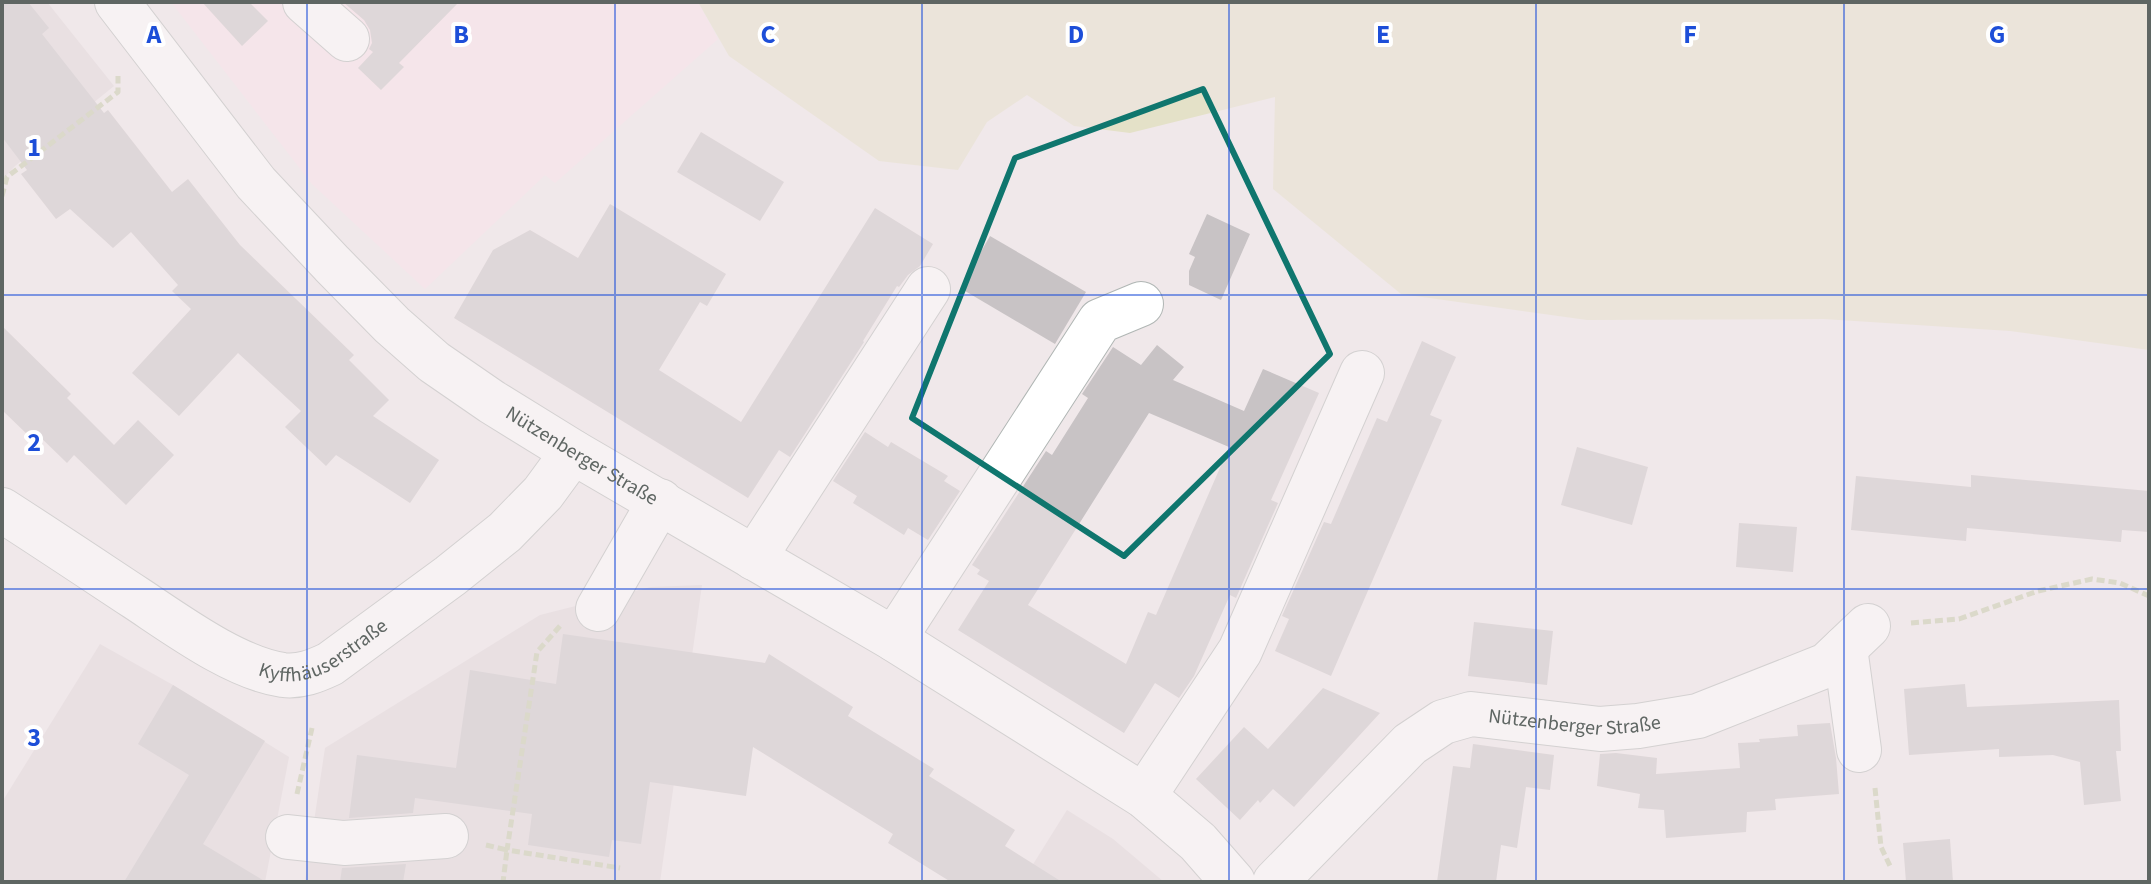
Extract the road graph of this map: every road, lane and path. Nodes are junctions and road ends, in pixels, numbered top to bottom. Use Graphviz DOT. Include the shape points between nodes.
graph roads {
  1 [pos="117,2"];
  2 [pos="305,2"];
  3 [pos="347,39"];
  4 [pos="118,74"];
  5 [pos="2,196"];
  6 [pos="928,289"];
  7 [pos="1141,304"];
  8 [pos="1362,373"];
  9 [pos="573,452"];
  10 [pos="660,501"];
  11 [pos="2,510"];
  12 [pos="754,558"];
  13 [pos="2149,596"];
  14 [pos="598,609"];
  15 [pos="1856,637"];
  16 [pos="894,639"];
  17 [pos="1859,750"];
  18 [pos="1144,796"];
  19 [pos="446,836"];
  20 [pos="288,837"];
  21 [pos="507,850"];
  22 [pos="620,868"];
  23 [pos="1891,868"];
  24 [pos="503,882"];
  25 [pos="1233,882"];
  26 [pos="1275,882"];
  1 -- 9 [label="street, Nützenberger Straße" via="256,183 392,325 434,362"];
  2 -- 3 [label="street"];
  4 -- 5 [label="path" via="118,92 7,177"];
  6 -- 12 [label="street"];
  7 -- 16 [label="street" via="1100,321"];
  8 -- 18 [label="street" via="1240,651"];
  9 -- 10 [label="street, Nützenberger Straße"];
  9 -- 11 [label="street, Kyffhäuserstraße" via="543,493 484,550 330,664 298,675 264,670 232,657"];
  10 -- 12 [label="street, Nützenberger Straße"];
  10 -- 14 [label="street"];
  12 -- 16 [label="street, Nützenberger Straße"];
  13 -- 15 [label="path" via="2120,583 2092,579 2038,591 1959,619"];
  14 -- 21 [label="path" via="557,627 537,652"];
  15 -- 17 [label="street"];
  15 -- 26 [label="street, Nützenberger Straße" via="1827,665 1698,716 1600,729 1471,714 1443,722 1410,744"];
  16 -- 18 [label="street, Nützenberger Straße"];
  17 -- 23 [label="path" via="1872,759 1881,847"];
  18 -- 25 [label="street, Nützenberger Straße" via="1198,842"];
  19 -- 20 [label="street" via="344,843"];
  21 -- 22 [label="path"];
  21 -- 24 [label="path"];
}
